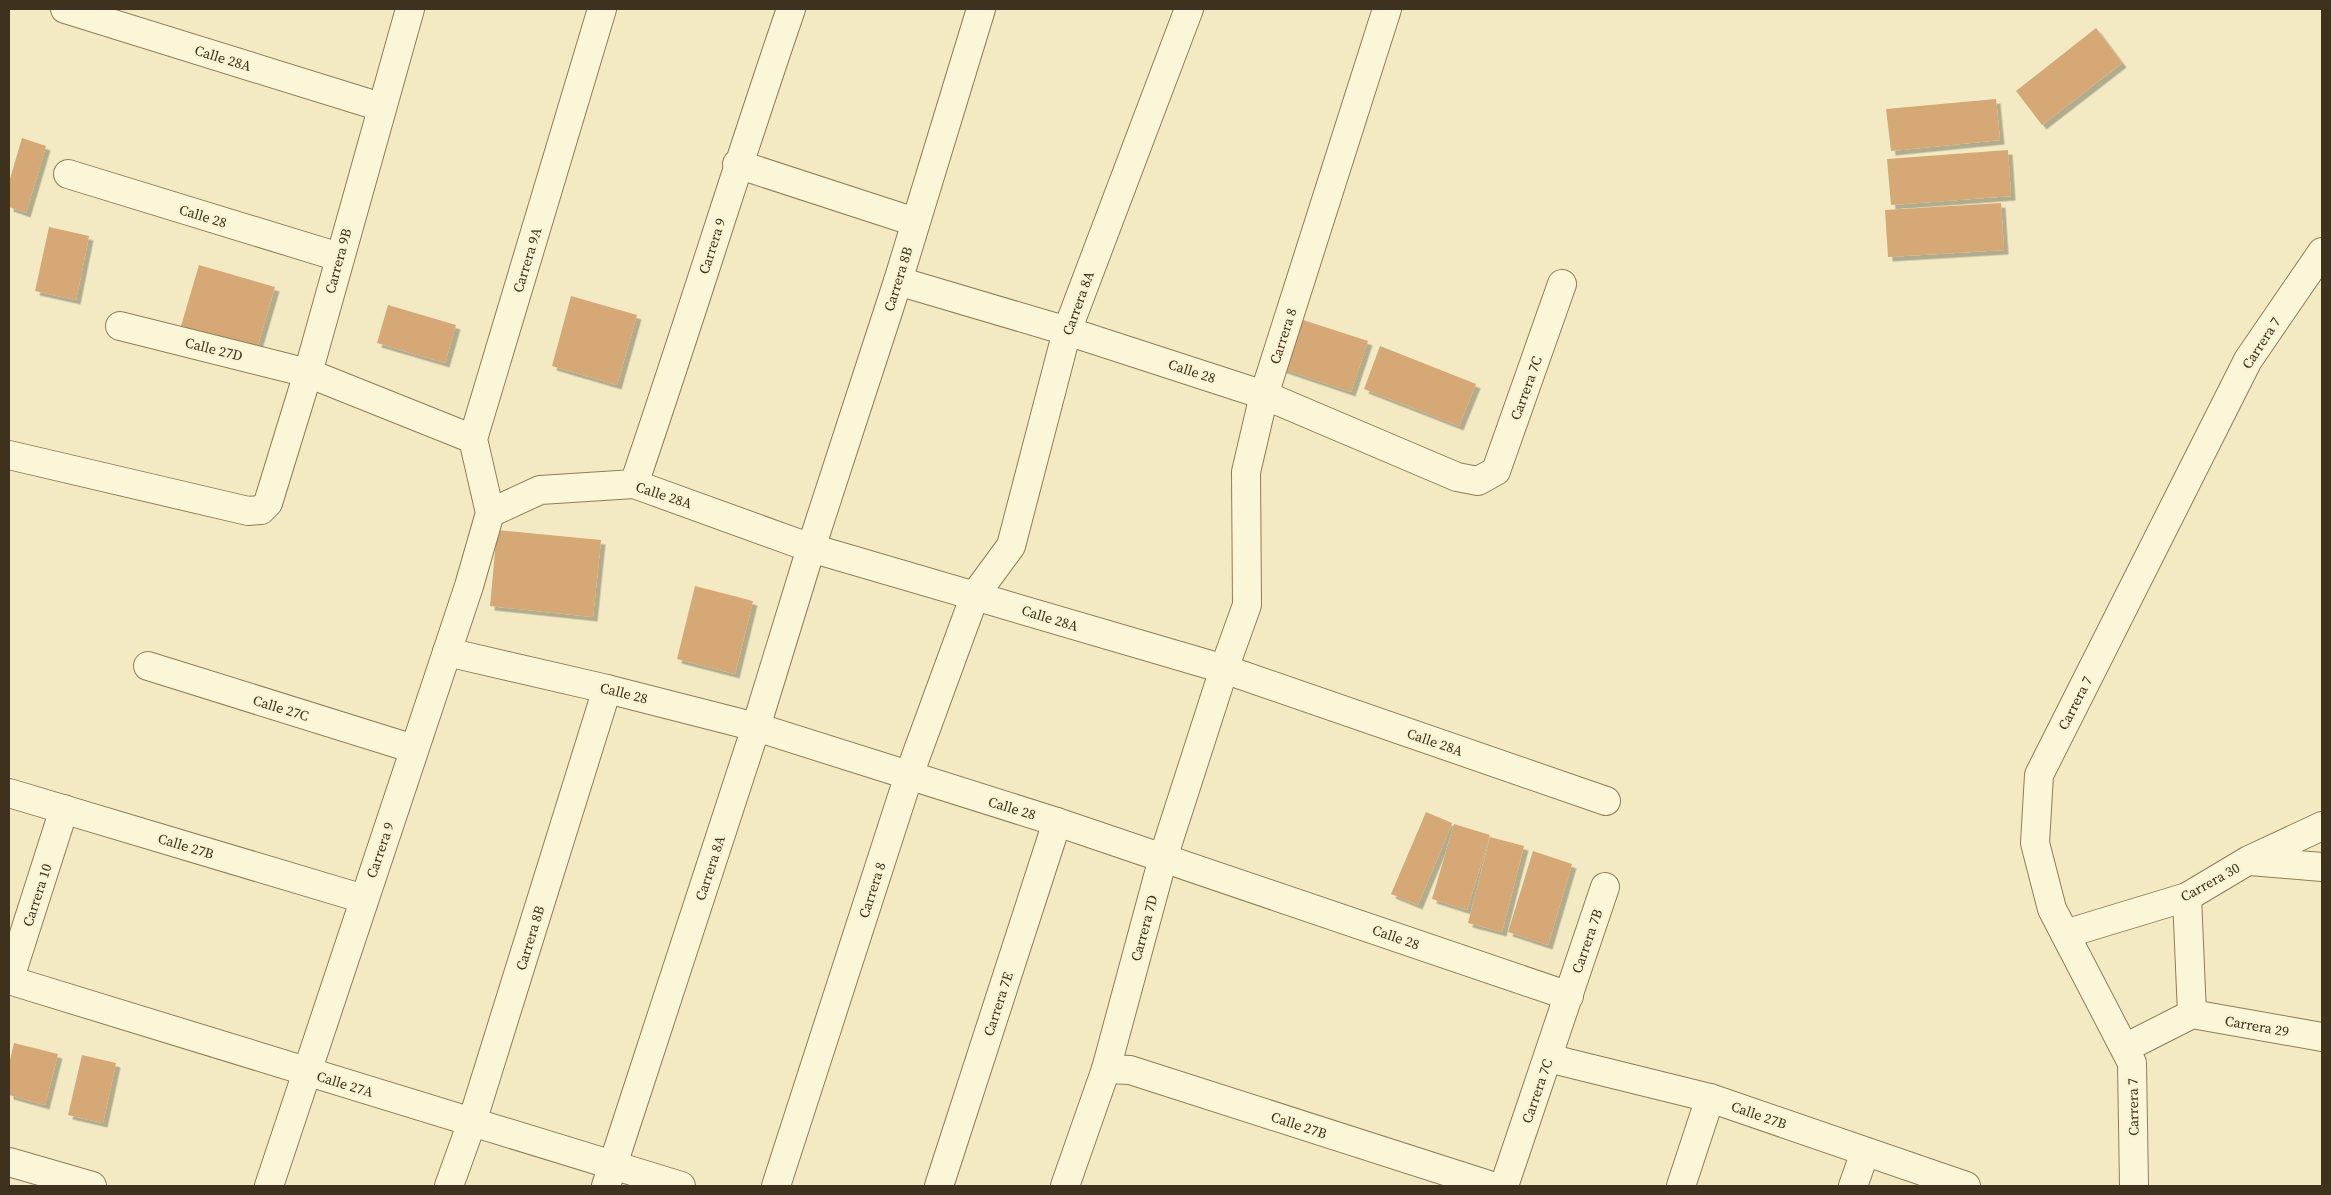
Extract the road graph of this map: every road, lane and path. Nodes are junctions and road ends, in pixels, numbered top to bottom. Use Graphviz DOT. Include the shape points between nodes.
graph roads {
  1 [pos="65,9"];
  2 [pos="410,9"];
  3 [pos="602,9"];
  4 [pos="791,9"];
  5 [pos="981,9"];
  6 [pos="1189,9"];
  7 [pos="1387,9"];
  8 [pos="381,107"];
  9 [pos="737,164"];
  10 [pos="68,174"];
  11 [pos="915,222"];
  12 [pos="2322,252"];
  13 [pos="339,257"];
  14 [pos="898,281"];
  15 [pos="1562,284"];
  16 [pos="120,326"];
  17 [pos="1067,331"];
  18 [pos="308,373"];
  19 [pos="1264,395"];
  20 [pos="474,439"];
  21 [pos="9,455"];
  22 [pos="1478,481"];
  23 [pos="634,484"];
  24 [pos="490,513"];
  25 [pos="811,548"];
  26 [pos="975,595"];
  27 [pos="447,652"];
  28 [pos="148,666"];
  29 [pos="1224,669"];
  30 [pos="608,689"];
  31 [pos="756,727"];
  32 [pos="414,749"];
  33 [pos="909,775"];
  34 [pos="9,793"];
  35 [pos="1606,801"];
  36 [pos="64,809"];
  37 [pos="1057,822"];
  38 [pos="2322,826"];
  39 [pos="1163,858"];
  40 [pos="2249,860"];
  41 [pos="2322,867"];
  42 [pos="1605,887"];
  43 [pos="2187,897"];
  44 [pos="364,899"];
  45 [pos="2065,934"];
  46 [pos="9,980"];
  47 [pos="1569,996"];
  48 [pos="2192,1014"];
  49 [pos="2322,1038"];
  50 [pos="2125,1048"];
  51 [pos="1548,1058"];
  52 [pos="1106,1070"];
  53 [pos="306,1072"];
  54 [pos="1710,1098"];
  55 [pos="472,1122"];
  56 [pos="1865,1152"];
  57 [pos="9,1162"];
  58 [pos="609,1176"];
  59 [pos="92,1186"];
  60 [pos="269,1186"];
  61 [pos="449,1186"];
  62 [pos="681,1186"];
  63 [pos="776,1186"];
  64 [pos="940,1186"];
  65 [pos="1065,1186"];
  66 [pos="1492,1186"];
  67 [pos="1504,1186"];
  68 [pos="1681,1186"];
  69 [pos="1853,1186"];
  70 [pos="1966,1186"];
  71 [pos="2134,1186"];
  1 -- 8 [label="street, Calle 28A"];
  2 -- 8 [label="street, Carrera 9B"];
  3 -- 20 [label="street, Carrera 9A"];
  4 -- 9 [label="street, Carrera 9"];
  5 -- 11 [label="street, Carrera 8B"];
  6 -- 17 [label="street, Carrera 8A"];
  7 -- 19 [label="street, Carrera 8"];
  8 -- 13 [label="street, Carrera 9B"];
  9 -- 11 [label="street"];
  9 -- 23 [label="street, Carrera 9"];
  10 -- 13 [label="street, Calle 28"];
  11 -- 14 [label="street, Carrera 8B"];
  12 -- 45 [label="street, Carrera 7" via="2248,360 2039,775 2035,843 2052,909"];
  13 -- 18 [label="street, Carrera 9B"];
  14 -- 17 [label="street, Calle 28"];
  14 -- 25 [label="street, Carrera 8B"];
  15 -- 22 [label="street, Carrera 7C" via="1496,471"];
  16 -- 18 [label="street, Calle 27D"];
  17 -- 19 [label="street, Calle 28"];
  17 -- 26 [label="street, Carrera 8A" via="1011,546"];
  18 -- 20 [label="street"];
  18 -- 21 [label="street, Carrera 9B" via="268,503 261,510 248,511"];
  19 -- 22 [label="street, Calle 28" via="1457,477"];
  19 -- 29 [label="street, Carrera 8" via="1246,472 1247,605"];
  20 -- 24 [label="street, Carrera 9A"];
  23 -- 24 [label="street, Calle 28A" via="540,490"];
  23 -- 25 [label="street, Calle 28A"];
  24 -- 27 [label="street, Carrera 9"];
  25 -- 26 [label="street, Calle 28A"];
  25 -- 31 [label="street, Carrera 8A"];
  26 -- 29 [label="street, Calle 28A"];
  26 -- 33 [label="street, Carrera 8"];
  27 -- 30 [label="street, Calle 28"];
  27 -- 32 [label="street, Carrera 9"];
  28 -- 32 [label="street, Calle 27C"];
  29 -- 35 [label="street, Calle 28A"];
  29 -- 39 [label="street, Carrera 7D"];
  30 -- 31 [label="street, Calle 28"];
  30 -- 55 [label="street, Carrera 8B"];
  31 -- 33 [label="street, Calle 28"];
  31 -- 58 [label="street, Carrera 8A"];
  32 -- 44 [label="street, Carrera 9"];
  33 -- 37 [label="street, Calle 28"];
  33 -- 63 [label="street, Carrera 8"];
  34 -- 36 [label="street, Calle 27B"];
  36 -- 44 [label="street, Calle 27B"];
  36 -- 46 [label="street, Carrera 10"];
  37 -- 39 [label="street, Calle 28"];
  37 -- 64 [label="street, Carrera 7E"];
  38 -- 40 [label="street, Carrera 30"];
  39 -- 47 [label="street, Calle 28"];
  39 -- 52 [label="street, Carrera 7D"];
  40 -- 41 [label="street"];
  40 -- 43 [label="street, Carrera 30"];
  42 -- 47 [label="street, Carrera 7B"];
  43 -- 45 [label="street, Carrera 30"];
  43 -- 48 [label="street"];
  44 -- 53 [label="street, Carrera 9"];
  45 -- 50 [label="street, Carrera 7"];
  46 -- 53 [label="street, Calle 27A"];
  47 -- 51 [label="street, Carrera 7C"];
  48 -- 49 [label="street, Carrera 29"];
  48 -- 50 [label="street"];
  50 -- 71 [label="street, Carrera 7" via="2132,1063"];
  51 -- 54 [label="street, Calle 27B"];
  51 -- 67 [label="street, Carrera 7C"];
  52 -- 65 [label="street, Carrera 7D"];
  52 -- 66 [label="street, Calle 27B" via="1130,1070"];
  53 -- 55 [label="street, Calle 27A"];
  53 -- 60 [label="street, Carrera 9"];
  54 -- 56 [label="street, Calle 27B"];
  54 -- 68 [label="street"];
  55 -- 58 [label="street, Calle 27A"];
  55 -- 61 [label="street, Carrera 8B"];
  56 -- 69 [label="street"];
  56 -- 70 [label="street, Calle 27B"];
  57 -- 59 [label="street"];
  58 -- 62 [label="street, Calle 27A"];
}
